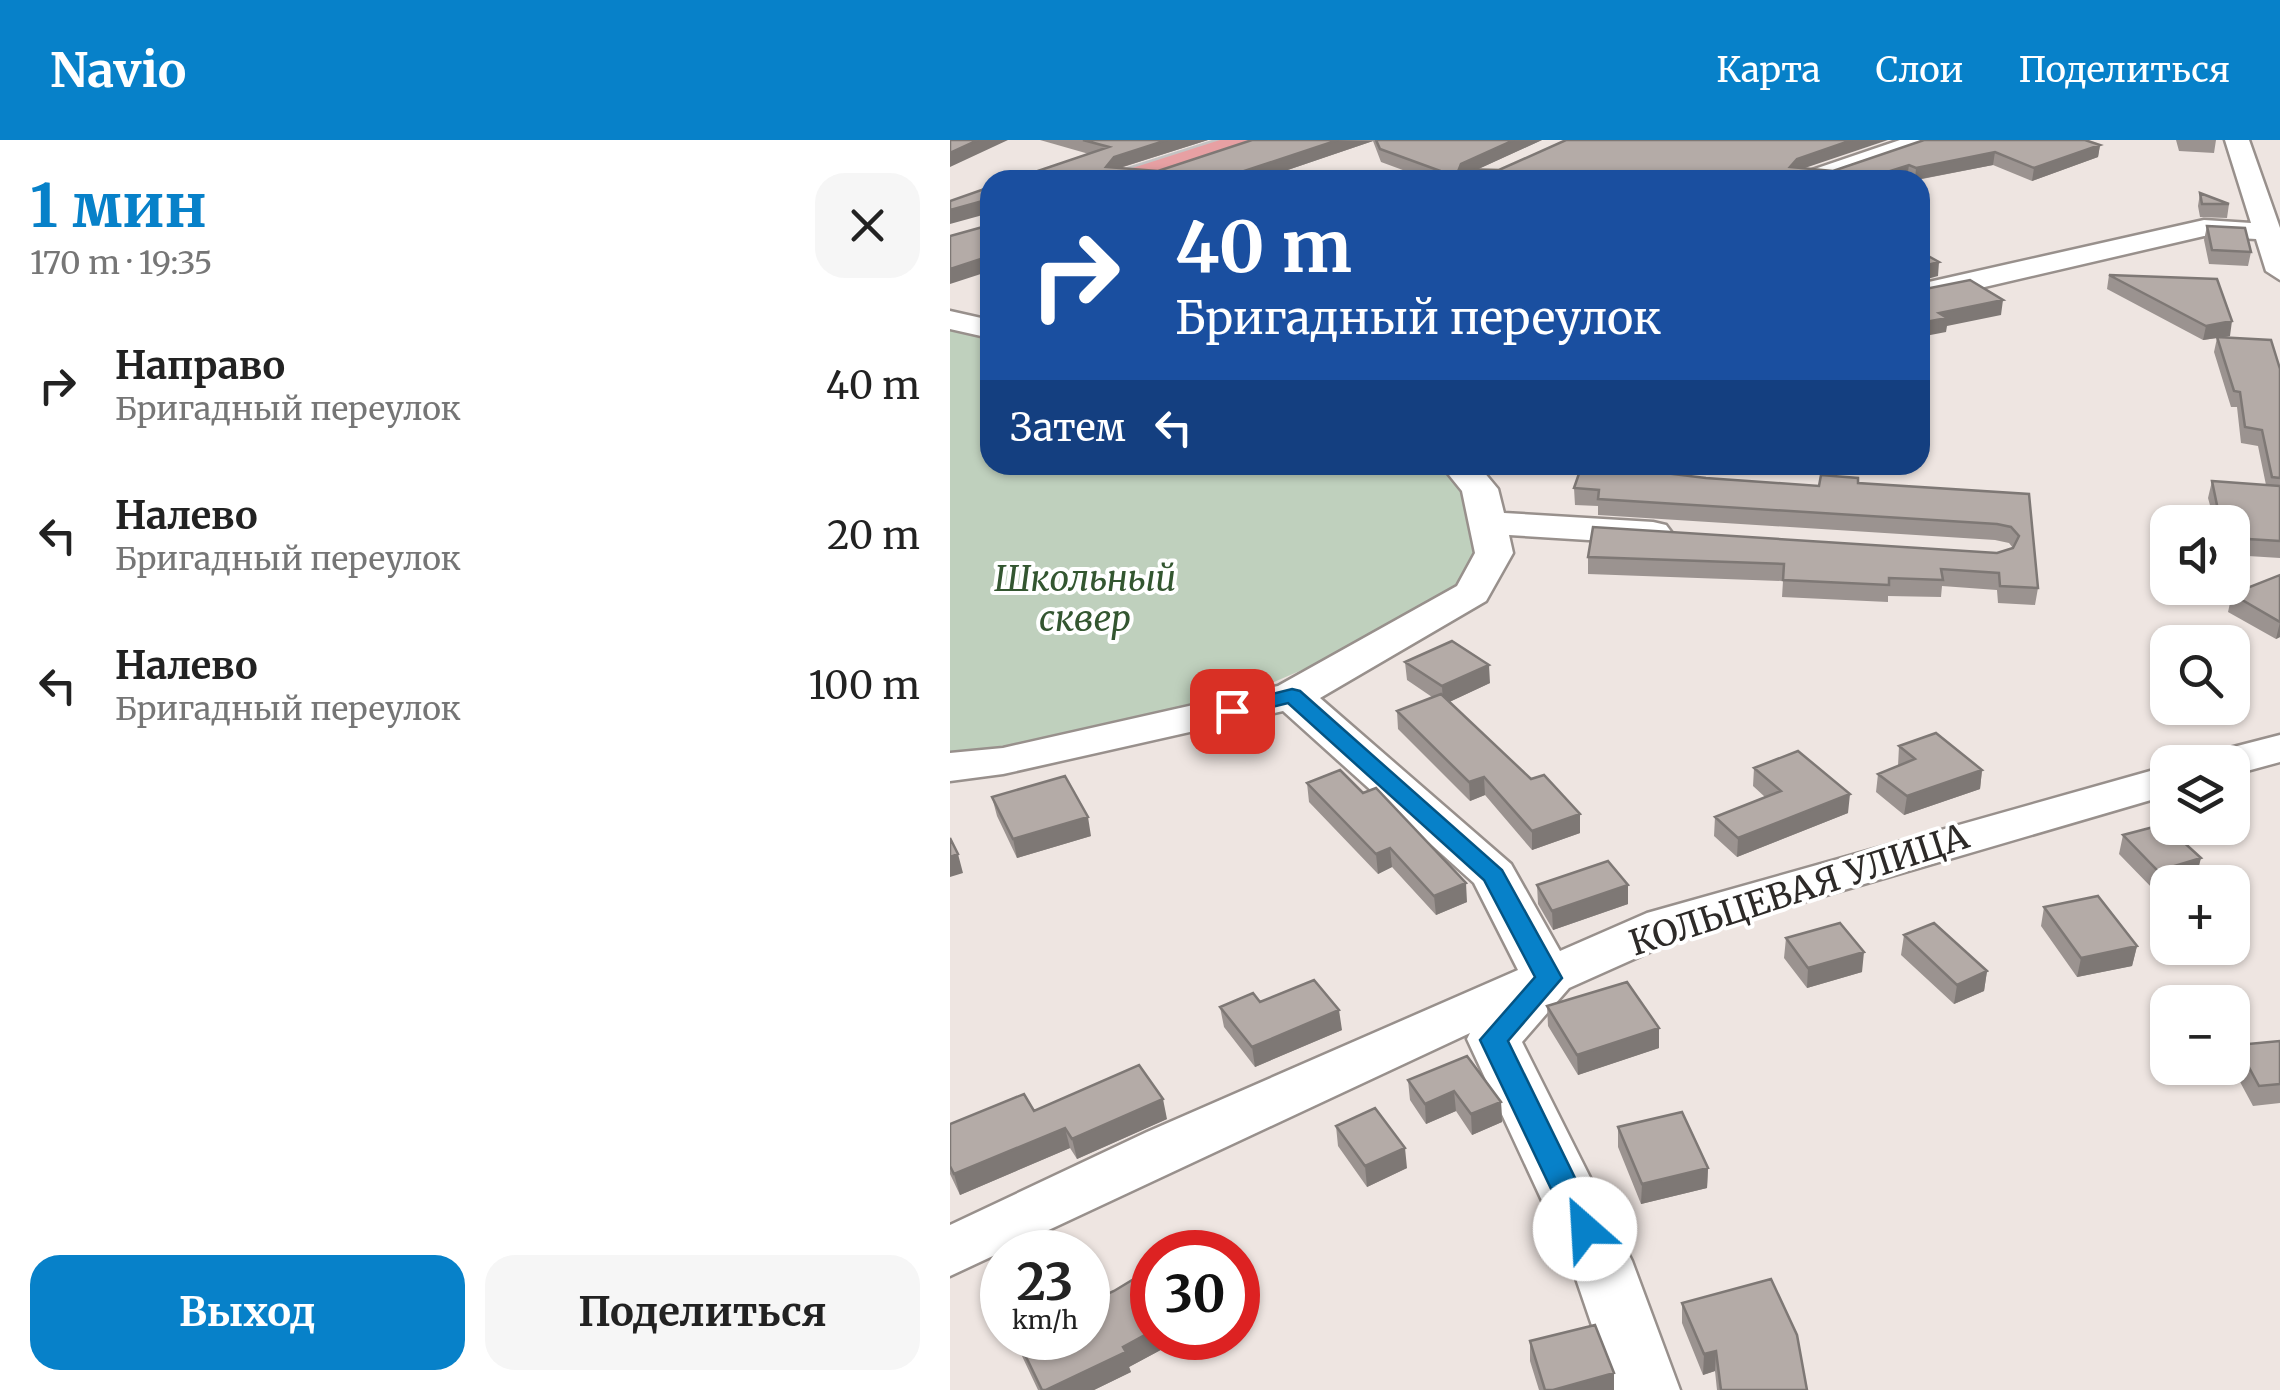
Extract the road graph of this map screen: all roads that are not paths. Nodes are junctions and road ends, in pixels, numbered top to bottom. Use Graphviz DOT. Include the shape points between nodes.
graph roads {
  1 [pos="1250,140"];
  2 [pos="1924,140"];
  3 [pos="2237,140"];
  4 [pos="1158,170"];
  5 [pos="1836,170"];
  6 [pos="2269,232"];
  7 [pos="2280,271"];
  8 [pos="1930,291"];
  9 [pos="950,320"];
  10 [pos="980,327"];
  11 [pos="1468,475"];
  12 [pos="1489,523"];
  13 [pos="1684,535"];
  14 [pos="1292,696"];
  15 [pos="2280,748"];
  16 [pos="2250,756"];
  17 [pos="950,767"];
  18 [pos="2150,785"];
  19 [pos="1549,978"];
  20 [pos="950,1252"];
  21 [pos="1647,1390"];
  1 -- 4 [label="main road"];
  2 -- 5 [label="street"];
  3 -- 6 [label="street"];
  6 -- 7 [label="street"];
  6 -- 8 [label="street" via="2204,228"];
  9 -- 10 [label="street"];
  11 -- 12 [label="street" via="1480,488"];
  12 -- 13 [label="street"];
  12 -- 14 [label="street" via="1494,553 1472,593"];
  14 -- 17 [label="street"];
  14 -- 19 [label="street" via="1494,875"];
  15 -- 16 [label="street"];
  18 -- 19 [label="street, КОЛЬЦЕВАЯ УЛИЦА" via="1666,925"];
  19 -- 20 [label="street, КОЛЬЦЕВАЯ УЛИЦА" via="1167,1147"];
  19 -- 21 [label="street" via="1494,1040 1601,1261"];
}
